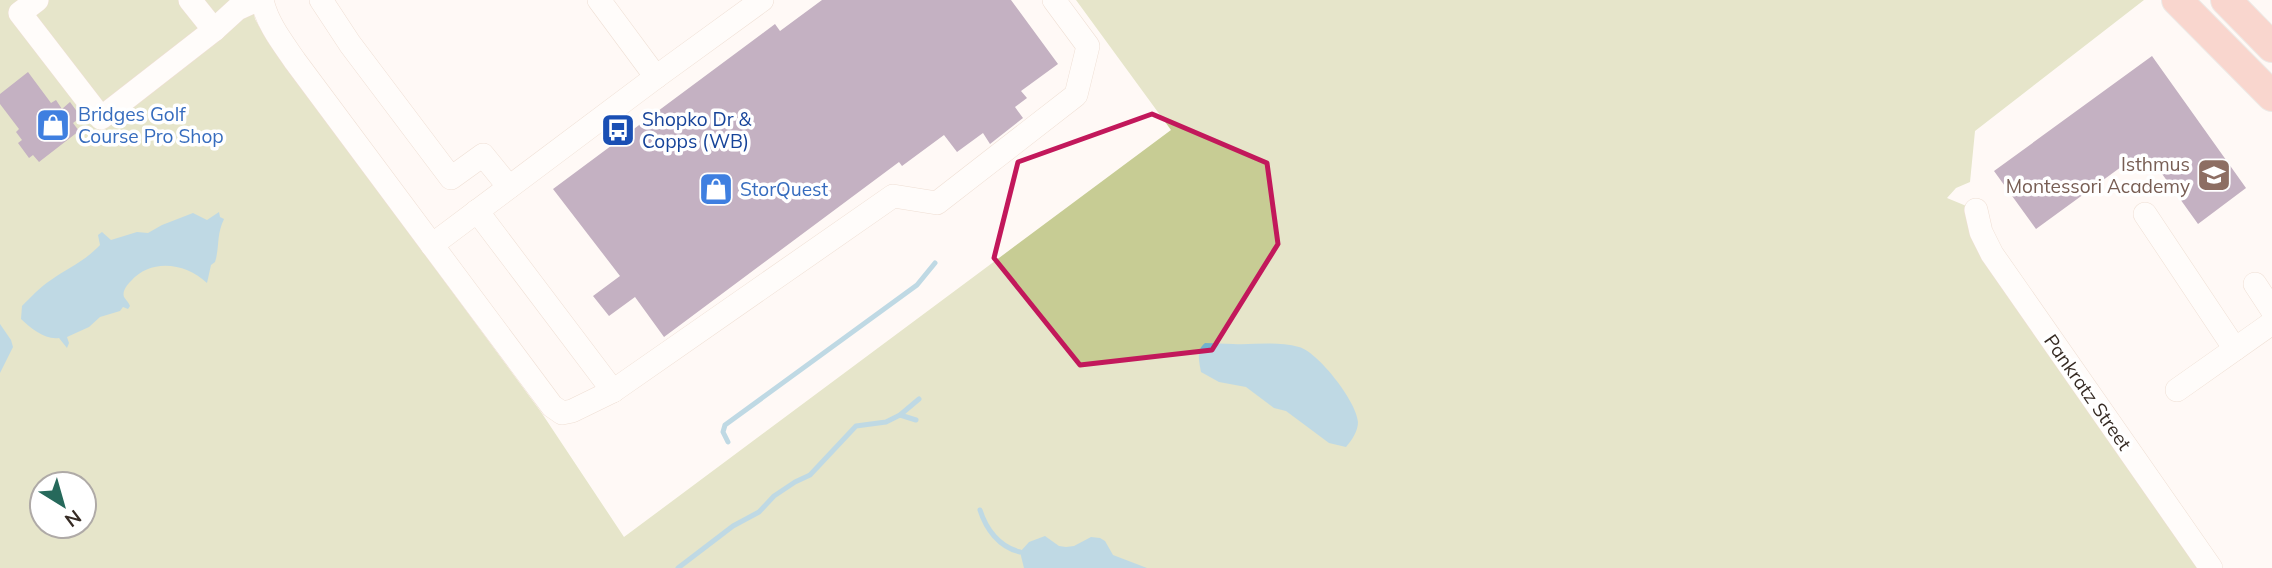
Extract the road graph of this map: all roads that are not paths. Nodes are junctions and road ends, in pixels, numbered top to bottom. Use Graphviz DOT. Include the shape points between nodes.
graph roads {
  1 [pos="37,0"];
  2 [pos="190,0"];
  3 [pos="257,0"];
  4 [pos="262,0"];
  5 [pos="321,0"];
  6 [pos="598,0"];
  7 [pos="762,0"];
  8 [pos="1054,0"];
  9 [pos="2177,0"];
  10 [pos="2229,3"];
  11 [pos="214,30"];
  12 [pos="2270,41"];
  13 [pos="2244,68"];
  14 [pos="656,77"];
  15 [pos="2272,96"];
  16 [pos="509,187"];
  17 [pos="1976,210"];
  18 [pos="477,211"];
  19 [pos="2145,214"];
  20 [pos="432,245"];
  21 [pos="2255,284"];
  22 [pos="2272,310"];
  23 [pos="2272,323"];
  24 [pos="2235,349"];
  25 [pos="2177,390"];
  26 [pos="613,391"];
  27 [pos="2211,568"];
  1 -- 11 [label="street" via="20,13 100,118"];
  2 -- 11 [label="street"];
  3 -- 11 [label="street" via="237,9"];
  4 -- 20 [label="street" via="295,61"];
  5 -- 16 [label="street" via="452,178 483,155"];
  6 -- 14 [label="street"];
  7 -- 14 [label="street"];
  8 -- 26 [label="street" via="1088,46 1076,95 937,203 893,196"];
  9 -- 13 [label="main road"];
  10 -- 12 [label="main road"];
  12 -- 13 [label="street"];
  13 -- 15 [label="main road"];
  14 -- 16 [label="street"];
  16 -- 18 [label="street"];
  17 -- 27 [label="street, Pankratz Street" via="1992,254"];
  18 -- 20 [label="street"];
  18 -- 26 [label="street"];
  19 -- 24 [label="street"];
  20 -- 26 [label="street" via="552,406 562,413 572,411"];
  21 -- 22 [label="street"];
  23 -- 24 [label="street"];
  24 -- 25 [label="street"];
}
